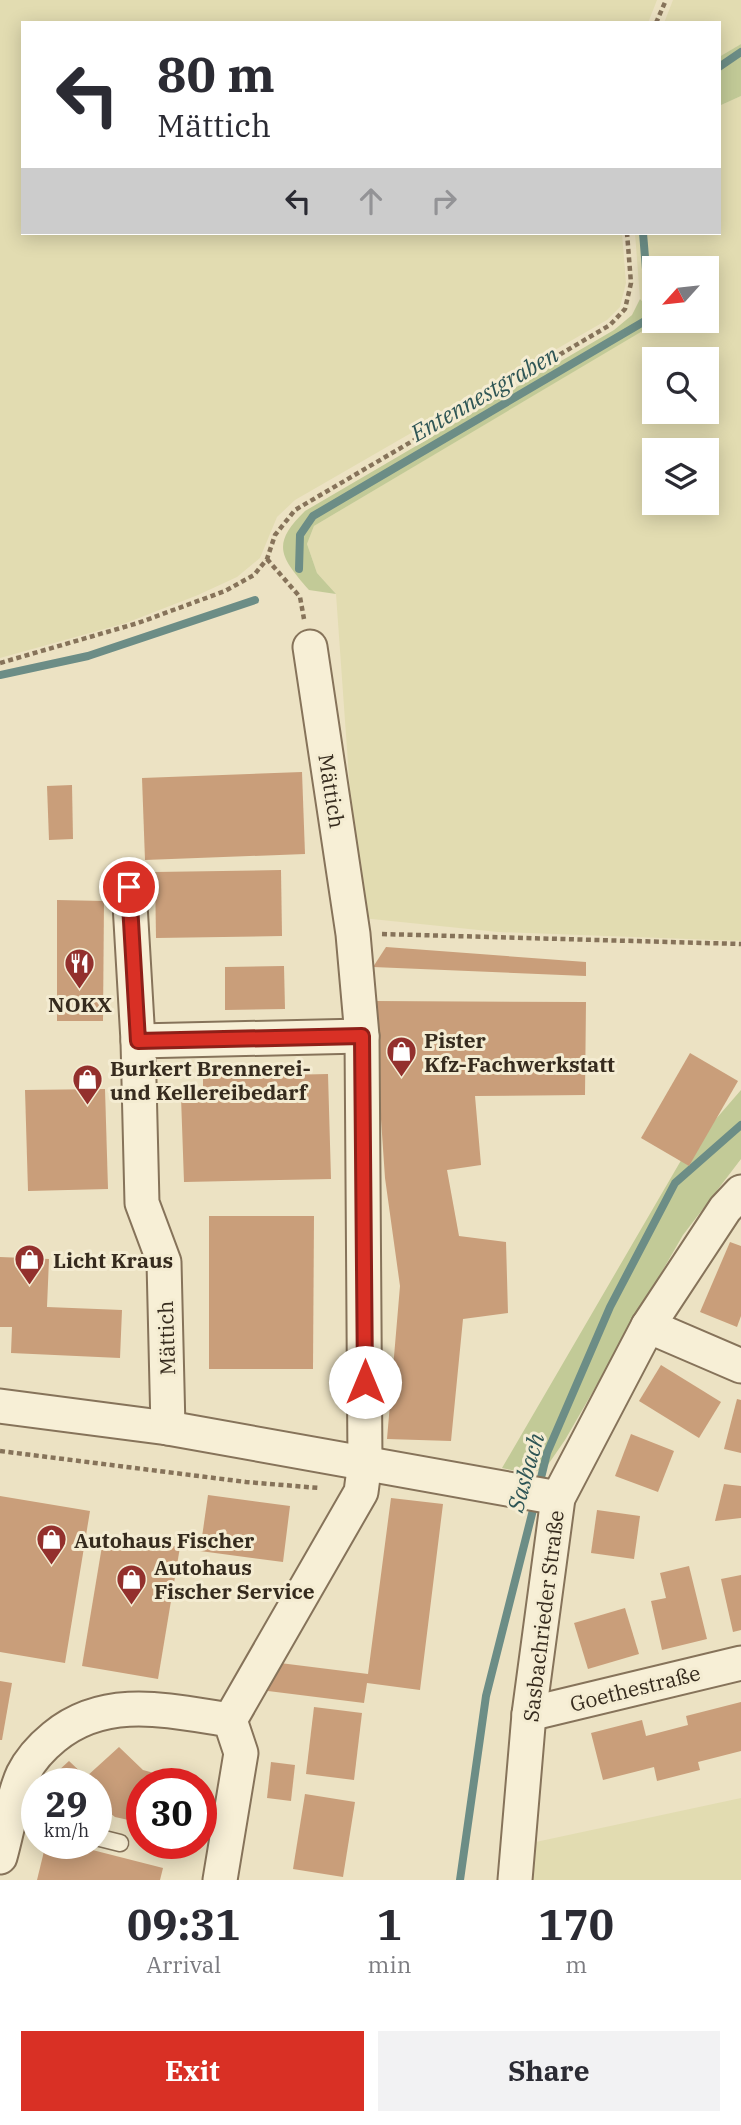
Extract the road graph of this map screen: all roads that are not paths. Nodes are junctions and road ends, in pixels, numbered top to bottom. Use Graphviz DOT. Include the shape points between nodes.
graph roads {
  1 [pos="310,647"];
  2 [pos="129,887"];
  3 [pos="362,1036"];
  4 [pos="138,1041"];
  5 [pos="741,1192"];
  6 [pos="648,1326"];
  7 [pos="741,1366"];
  8 [pos="0,1406"];
  9 [pos="168,1428"];
  10 [pos="363,1477"];
  11 [pos="552,1497"];
  12 [pos="741,1663"];
  13 [pos="529,1714"];
  14 [pos="230,1720"];
  15 [pos="27,1768"];
  16 [pos="21,1821"];
  17 [pos="112,1841"];
  18 [pos="120,1843"];
  19 [pos="0,1857"];
  20 [pos="220,1880"];
  21 [pos="515,1880"];
  1 -- 3 [label="street, Mättich" via="353,934"];
  2 -- 4 [label="street, Mättich"];
  3 -- 4 [label="street"];
  3 -- 10 [label="street, Mättich"];
  4 -- 9 [label="street, Mättich" via="142,1203 164,1262"];
  5 -- 6 [label="street, Sasbachrieder Straße"];
  6 -- 7 [label="street"];
  6 -- 11 [label="street, Sasbachrieder Straße"];
  8 -- 9 [label="street"];
  9 -- 10 [label="street"];
  10 -- 11 [label="street"];
  10 -- 14 [label="street"];
  11 -- 13 [label="street, Sasbachrieder Straße"];
  12 -- 13 [label="street, Goethestraße"];
  13 -- 21 [label="street, Sasbachrieder Straße"];
  14 -- 15 [label="street" via="143,1709 97,1712 67,1726 44,1745"];
  14 -- 20 [label="street" via="241,1753"];
  16 -- 19 [label="street"];
  17 -- 18 [label="lane"];
}
